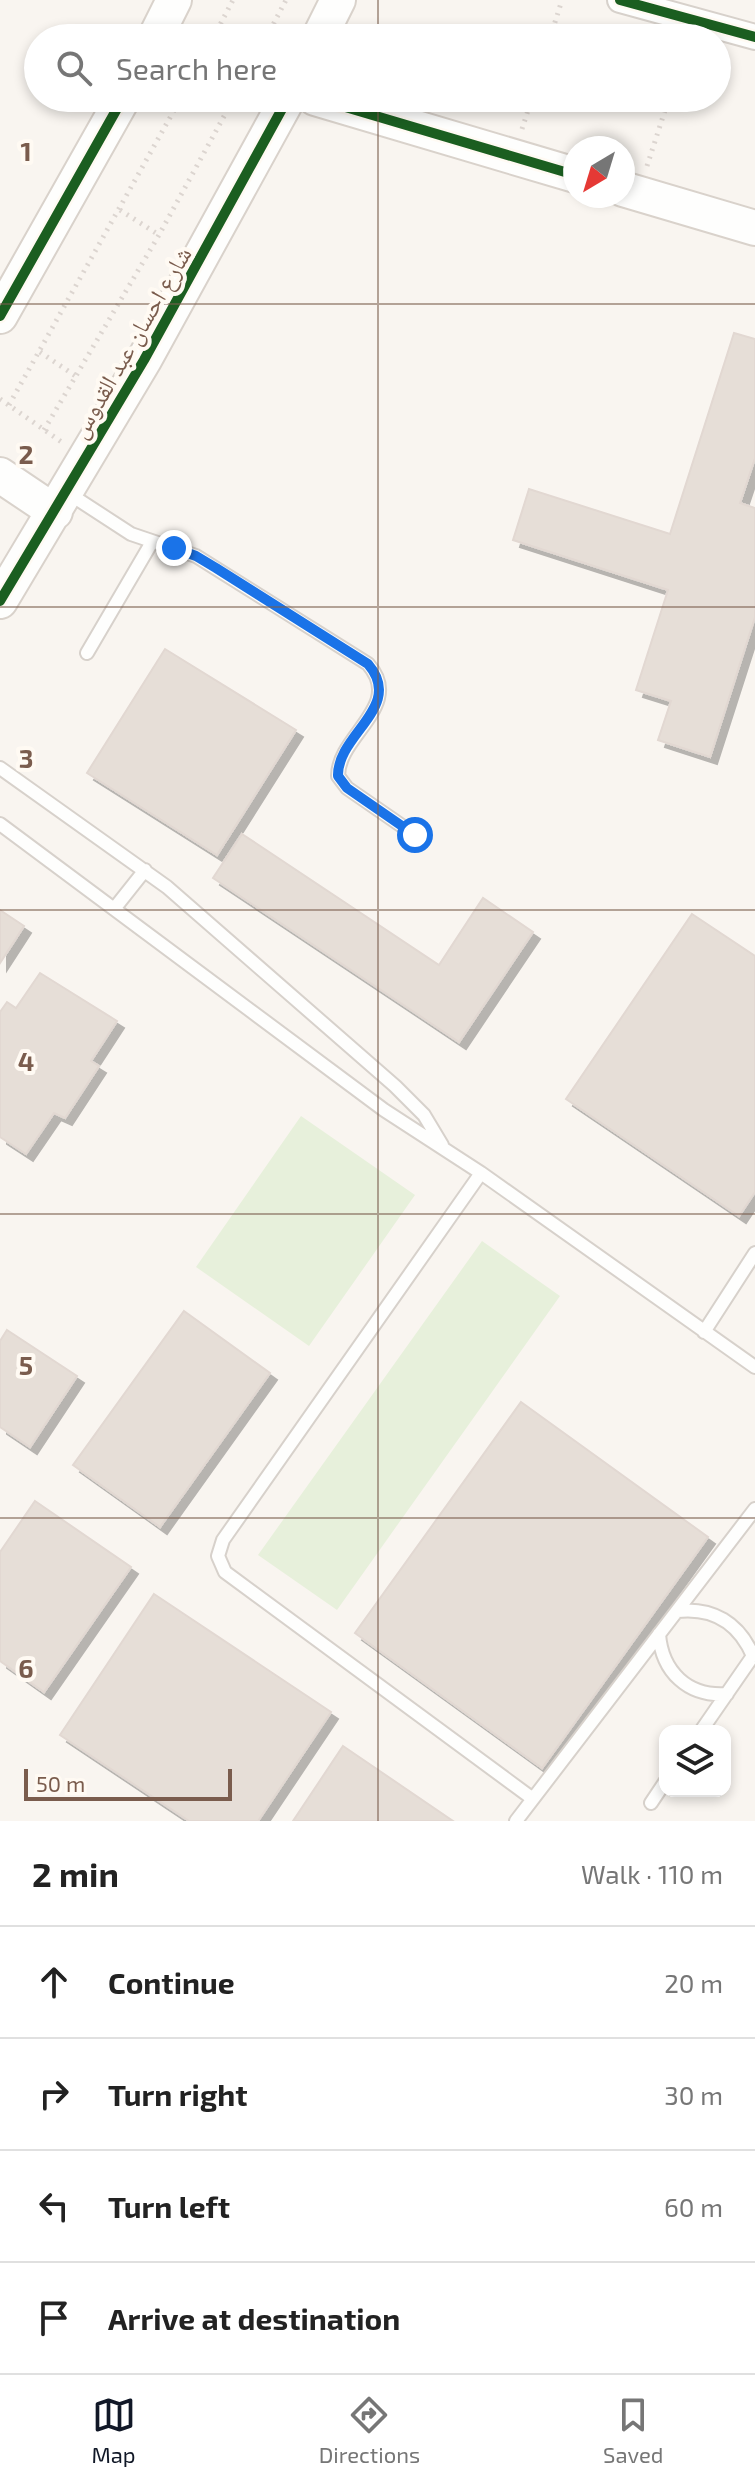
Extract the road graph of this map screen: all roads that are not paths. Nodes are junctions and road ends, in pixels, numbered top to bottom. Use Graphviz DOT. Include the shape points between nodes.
graph roads {
  1 [pos="174,0"];
  2 [pos="338,0"];
  3 [pos="620,0"];
  4 [pos="162,24"];
  5 [pos="326,24"];
  6 [pos="708,24"];
  7 [pos="731,30"];
  8 [pos="755,37"];
  9 [pos="115,112"];
  10 [pos="280,112"];
  11 [pos="362,112"];
  12 [pos="563,171"];
  13 [pos="635,192"];
  14 [pos="755,228"];
  15 [pos="0,316"];
  16 [pos="0,475"];
  17 [pos="61,502"];
  18 [pos="152,542"];
  19 [pos="0,601"];
  20 [pos="87,653"];
  21 [pos="0,768"];
  22 [pos="0,824"];
  23 [pos="415,835"];
  24 [pos="145,870"];
  25 [pos="114,909"];
  26 [pos="444,1148"];
  27 [pos="481,1173"];
  28 [pos="755,1253"];
  29 [pos="704,1332"];
  30 [pos="755,1367"];
  31 [pos="755,1509"];
  32 [pos="677,1611"];
  33 [pos="659,1634"];
  34 [pos="754,1655"];
  35 [pos="727,1694"];
  36 [pos="705,1725"];
  37 [pos="659,1791"];
  38 [pos="533,1799"];
  39 [pos="651,1803"];
  40 [pos="516,1821"];
  1 -- 4 [label="street"];
  2 -- 5 [label="street"];
  3 -- 6 [label="street"];
  7 -- 8 [label="street"];
  9 -- 15 [label="street"];
  10 -- 17 [label="street, شارع احسان عبد القدوس"];
  11 -- 12 [label="street"];
  13 -- 14 [label="street"];
  16 -- 17 [label="street"];
  17 -- 18 [label="lane"];
  17 -- 19 [label="street, شارع احسان عبد القدوس"];
  18 -- 20 [label="lane"];
  18 -- 23 [label="lane" via="196,556 368,664 379,680 380,696 340,763 338,776 347,788"];
  21 -- 24 [label="lane"];
  22 -- 25 [label="lane"];
  24 -- 25 [label="lane"];
  24 -- 26 [label="lane" via="395,1086 424,1115"];
  25 -- 26 [label="lane" via="384,1110"];
  26 -- 27 [label="lane"];
  27 -- 29 [label="lane"];
  27 -- 38 [label="lane" via="223,1540 218,1556 225,1572"];
  28 -- 29 [label="lane"];
  29 -- 30 [label="lane"];
  31 -- 32 [label="lane"];
  32 -- 33 [label="lane"];
  32 -- 34 [label="lane" via="704,1611 729,1622"];
  33 -- 35 [label="lane" via="664,1659 679,1680 701,1692"];
  33 -- 38 [label="lane"];
  34 -- 35 [label="lane"];
  35 -- 36 [label="lane"];
  37 -- 39 [label="lane"];
  38 -- 40 [label="lane"];
}
